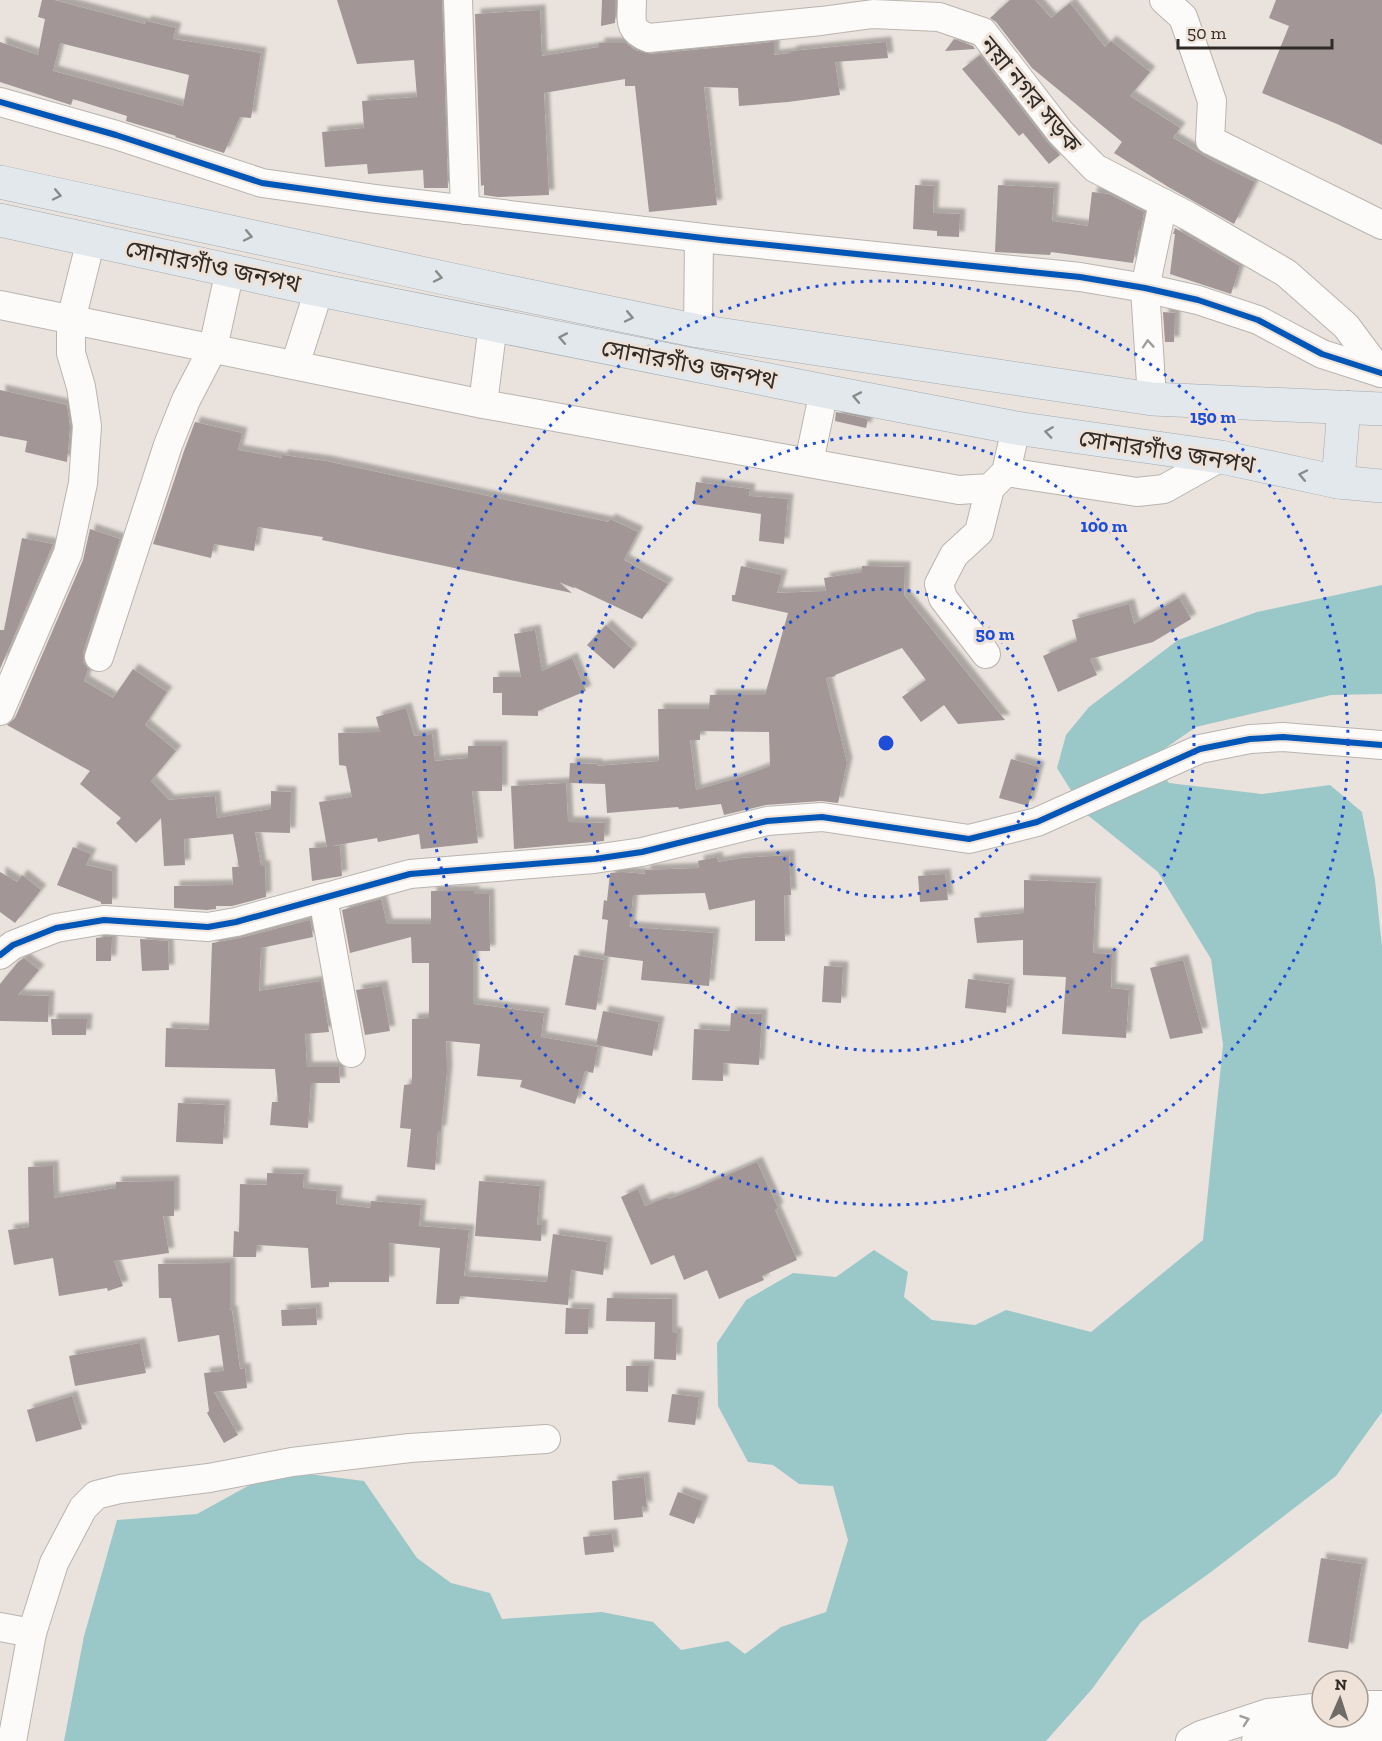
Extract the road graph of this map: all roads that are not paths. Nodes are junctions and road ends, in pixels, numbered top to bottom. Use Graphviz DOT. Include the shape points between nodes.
graph roads {
  1 [pos="458,0"];
  2 [pos="632,0"];
  3 [pos="1164,0"];
  4 [pos="0,102"];
  5 [pos="0,182"];
  6 [pos="1163,203"];
  7 [pos="465,210"];
  8 [pos="0,219"];
  9 [pos="1382,225"];
  10 [pos="699,238"];
  11 [pos="91,240"];
  12 [pos="230,270"];
  13 [pos="1145,288"];
  14 [pos="319,290"];
  15 [pos="0,305"];
  16 [pos="71,320"];
  17 [pos="494,324"];
  18 [pos="698,331"];
  19 [pos="1382,340"];
  20 [pos="213,348"];
  21 [pos="295,365"];
  22 [pos="1381,374"];
  23 [pos="825,391"];
  24 [pos="1152,399"];
  25 [pos="483,404"];
  26 [pos="1344,407"];
  27 [pos="1380,409"];
  28 [pos="1016,428"];
  29 [pos="1221,457"];
  30 [pos="809,462"];
  31 [pos="998,480"];
  32 [pos="1338,482"];
  33 [pos="1382,486"];
  34 [pos="986,654"];
  35 [pos="99,657"];
  36 [pos="0,711"];
  37 [pos="1382,745"];
  38 [pos="322,898"];
  39 [pos="0,955"];
  40 [pos="351,1053"];
  41 [pos="546,1439"];
  42 [pos="0,1627"];
  43 [pos="32,1633"];
  44 [pos="1310,1708"];
  45 [pos="1382,1728"];
  46 [pos="12,1741"];
  47 [pos="1190,1741"];
  48 [pos="1256,1741"];
  1 -- 7 [label="street"];
  2 -- 6 [label="street, নয়া নগর সড়ক" via="632,24 638,34 649,38 873,14 939,17 983,32 1061,133 1095,168"];
  3 -- 9 [label="street" via="1183,17 1212,101 1210,140"];
  4 -- 7 [label="street" via="262,183"];
  5 -- 18 [label="main road, সোনারগাঁও জনপথ, one-way"];
  6 -- 13 [label="street"];
  6 -- 22 [label="street, নয়া নগর সড়ক" via="1286,273 1346,326"];
  7 -- 10 [label="street"];
  8 -- 11 [label="main road, সোনারগাঁও জনপথ"];
  10 -- 13 [label="street" via="1080,277"];
  10 -- 18 [label="street"];
  11 -- 12 [label="main road, সোনারগাঁও জনপথ"];
  11 -- 16 [label="street"];
  12 -- 14 [label="main road, সোনারগাঁও জনপথ"];
  12 -- 20 [label="street"];
  13 -- 22 [label="street" via="1258,320 1322,354"];
  24 -- 13 [label="street, one-way"];
  14 -- 17 [label="main road, সোনারগাঁও জনপথ"];
  14 -- 21 [label="street"];
  15 -- 16 [label="street"];
  16 -- 20 [label="street"];
  16 -- 36 [label="street" via="71,353 87,426 83,483 68,553"];
  23 -- 17 [label="main road, সোনারগাঁও জনপথ, one-way"];
  17 -- 25 [label="street"];
  18 -- 24 [label="main road, সোনারগাঁও জনপথ"];
  19 -- 22 [label="street"];
  20 -- 21 [label="street"];
  20 -- 35 [label="street" via="168,445"];
  21 -- 25 [label="street"];
  22 -- 27 [label="street"];
  28 -- 23 [label="main road, সোনারগাঁও জনপথ, one-way"];
  23 -- 30 [label="street"];
  24 -- 26 [label="main road, সোনারগাঁও জনপথ"];
  25 -- 30 [label="street"];
  26 -- 27 [label="main road, সোনারগাঁও জনপথ"];
  26 -- 32 [label="main road"];
  29 -- 28 [label="main road, সোনারগাঁও জনপথ, one-way"];
  28 -- 31 [label="street"];
  29 -- 31 [label="street" via="1164,489 1137,492"];
  32 -- 29 [label="main road, সোনারগাঁও জনপথ, one-way"];
  30 -- 31 [label="street" via="959,490"];
  31 -- 34 [label="street" via="979,532 954,555 939,584 943,598"];
  32 -- 33 [label="main road, সোনারগাঁও জনপথ"];
  37 -- 38 [label="street" via="1283,736 1200,749 1037,822 969,839 822,817 767,821 642,852 594,860 410,874"];
  38 -- 39 [label="street" via="208,927 104,920 56,928 13,945"];
  38 -- 40 [label="street"];
  41 -- 43 [label="street" via="410,1448 292,1462 96,1495 83,1508 54,1563"];
  42 -- 43 [label="street"];
  43 -- 46 [label="street"];
  47 -- 44 [label="street, one-way" via="1268,1713"];
  45 -- 48 [label="street" via="1310,1731"];
}
